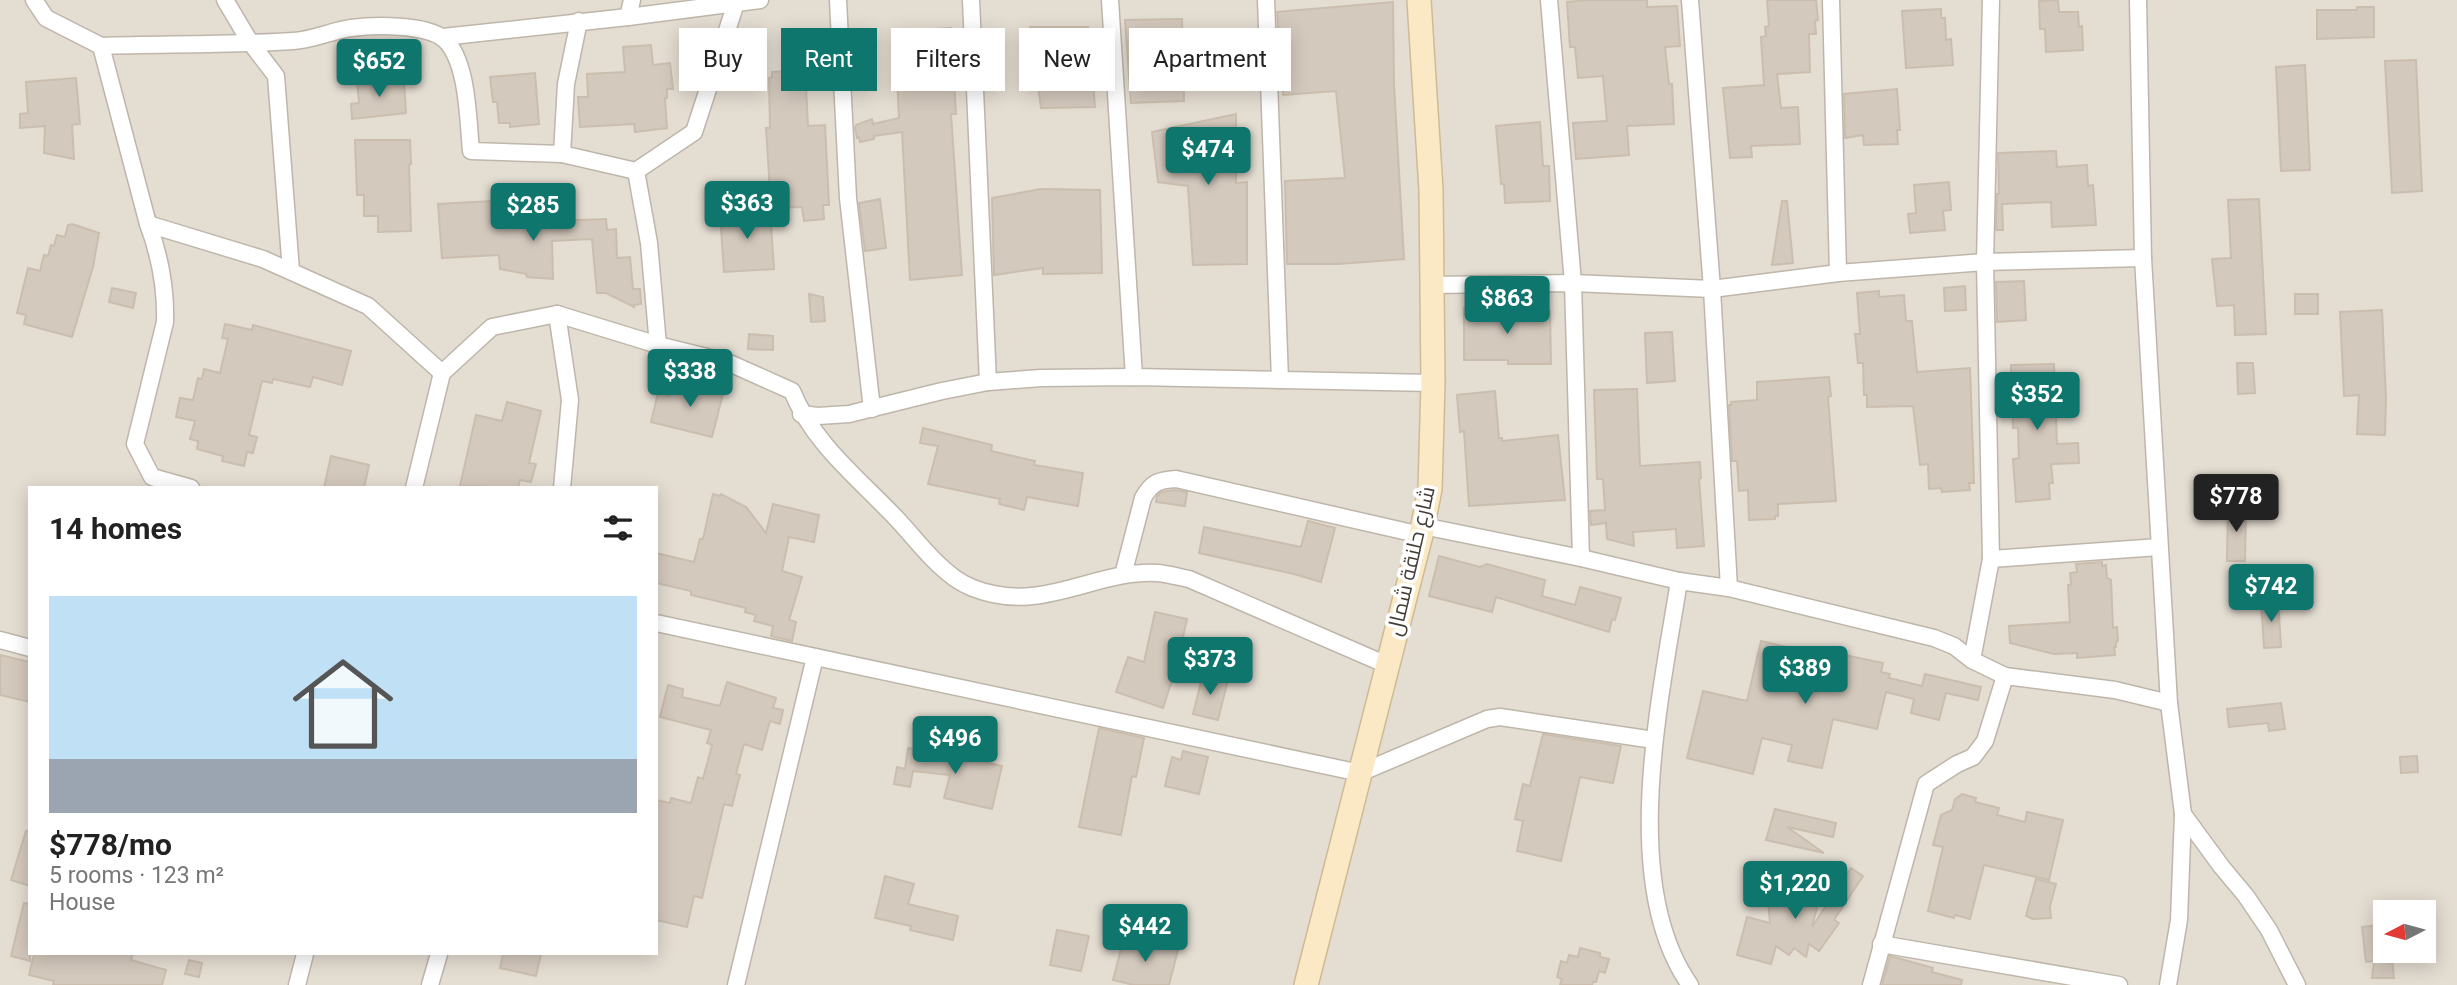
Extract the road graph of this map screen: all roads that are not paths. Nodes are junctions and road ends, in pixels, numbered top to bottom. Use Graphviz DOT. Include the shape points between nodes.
graph roads {
  1 [pos="34,0"];
  2 [pos="225,0"];
  3 [pos="632,0"];
  4 [pos="760,0"];
  5 [pos="838,0"];
  6 [pos="971,0"];
  7 [pos="1110,0"];
  8 [pos="1266,0"];
  9 [pos="1419,0"];
  10 [pos="1549,0"];
  11 [pos="1690,0"];
  12 [pos="1831,0"];
  13 [pos="1991,0"];
  14 [pos="2138,0"];
  15 [pos="736,3"];
  16 [pos="628,17"];
  17 [pos="579,21"];
  18 [pos="443,37"];
  19 [pos="250,42"];
  20 [pos="101,46"];
  21 [pos="562,154"];
  22 [pos="636,171"];
  23 [pos="148,224"];
  24 [pos="2143,258"];
  25 [pos="1985,262"];
  26 [pos="290,271"];
  27 [pos="1838,273"];
  28 [pos="1573,283"];
  29 [pos="1432,285"];
  30 [pos="1712,289"];
  31 [pos="557,314"];
  32 [pos="658,345"];
  33 [pos="442,373"];
  34 [pos="1134,377"];
  35 [pos="1280,380"];
  36 [pos="988,382"];
  37 [pos="1433,383"];
  38 [pos="872,408"];
  39 [pos="801,414"];
  40 [pos="184,486"];
  41 [pos="414,486"];
  42 [pos="562,486"];
  43 [pos="1422,530"];
  44 [pos="2159,547"];
  45 [pos="1581,558"];
  46 [pos="1991,559"];
  47 [pos="1124,575"];
  48 [pos="1679,581"];
  49 [pos="1729,589"];
  50 [pos="658,623"];
  51 [pos="0,640"];
  52 [pos="28,647"];
  53 [pos="815,657"];
  54 [pos="1972,660"];
  55 [pos="1387,666"];
  56 [pos="2005,676"];
  57 [pos="2169,703"];
  58 [pos="1654,740"];
  59 [pos="1360,773"];
  60 [pos="2183,814"];
  61 [pos="1881,944"];
  62 [pos="305,955"];
  63 [pos="439,955"];
  64 [pos="298,985"];
  65 [pos="430,985"];
  66 [pos="736,985"];
  67 [pos="1306,985"];
  68 [pos="1690,985"];
  69 [pos="1871,985"];
  70 [pos="2119,985"];
  71 [pos="2168,985"];
  72 [pos="2297,985"];
  1 -- 20 [label="street" via="46,18"];
  2 -- 19 [label="street"];
  3 -- 16 [label="street"];
  4 -- 15 [label="street"];
  5 -- 38 [label="street" via="848,198"];
  6 -- 36 [label="street"];
  7 -- 34 [label="street"];
  8 -- 35 [label="street"];
  9 -- 29 [label="street, شارع حلنقة شمال"];
  10 -- 28 [label="street"];
  11 -- 30 [label="street"];
  12 -- 27 [label="street"];
  13 -- 25 [label="street"];
  14 -- 24 [label="street"];
  15 -- 16 [label="street"];
  15 -- 22 [label="street" via="694,132"];
  16 -- 17 [label="street"];
  17 -- 18 [label="street"];
  17 -- 21 [label="street" via="566,84"];
  18 -- 19 [label="street" via="399,27 352,28 297,41"];
  18 -- 21 [label="street" via="462,74 471,151"];
  19 -- 20 [label="street"];
  19 -- 26 [label="street" via="276,76"];
  20 -- 23 [label="street"];
  21 -- 22 [label="street"];
  22 -- 32 [label="street" via="649,243"];
  23 -- 26 [label="street"];
  23 -- 40 [label="street" via="158,252 165,322 135,444 152,477"];
  24 -- 25 [label="street"];
  24 -- 44 [label="street"];
  25 -- 27 [label="street"];
  25 -- 46 [label="street"];
  26 -- 33 [label="street" via="368,306"];
  27 -- 30 [label="street"];
  28 -- 29 [label="street"];
  28 -- 30 [label="street"];
  28 -- 45 [label="street"];
  29 -- 37 [label="street, شارع حلنقة شمال"];
  30 -- 49 [label="street"];
  31 -- 32 [label="street"];
  31 -- 33 [label="street" via="492,327"];
  31 -- 42 [label="street" via="570,400"];
  32 -- 39 [label="street" via="727,362 792,391"];
  33 -- 41 [label="street"];
  34 -- 35 [label="street"];
  34 -- 36 [label="street"];
  35 -- 37 [label="street"];
  36 -- 38 [label="street"];
  37 -- 43 [label="street, شارع حلنقة شمال" via="1430,489"];
  38 -- 39 [label="street" via="849,414"];
  39 -- 47 [label="street" via="840,463 957,580 993,594 1032,596"];
  43 -- 45 [label="street"];
  43 -- 47 [label="street" via="1176,479 1159,480 1143,498"];
  43 -- 55 [label="street, شارع حلنقة شمال"];
  44 -- 46 [label="street"];
  44 -- 57 [label="street"];
  45 -- 48 [label="street"];
  46 -- 54 [label="street"];
  47 -- 55 [label="street" via="1157,573 1189,579"];
  48 -- 49 [label="street"];
  48 -- 58 [label="street"];
  49 -- 54 [label="street" via="1934,638"];
  50 -- 53 [label="street"];
  51 -- 52 [label="street"];
  53 -- 59 [label="street"];
  53 -- 66 [label="street"];
  54 -- 56 [label="street"];
  55 -- 59 [label="street, شارع حلنقة شمال"];
  56 -- 57 [label="street" via="2115,690"];
  56 -- 61 [label="street" via="1985,741 1973,757 1926,784"];
  57 -- 60 [label="street"];
  58 -- 59 [label="street" via="1500,717"];
  58 -- 68 [label="street" via="1651,866 1660,925"];
  59 -- 67 [label="street, شارع حلنقة شمال"];
  60 -- 71 [label="street" via="2179,920"];
  60 -- 72 [label="street" via="2269,930"];
  61 -- 69 [label="street"];
  61 -- 70 [label="street"];
  62 -- 64 [label="street"];
  63 -- 65 [label="street"];
}
